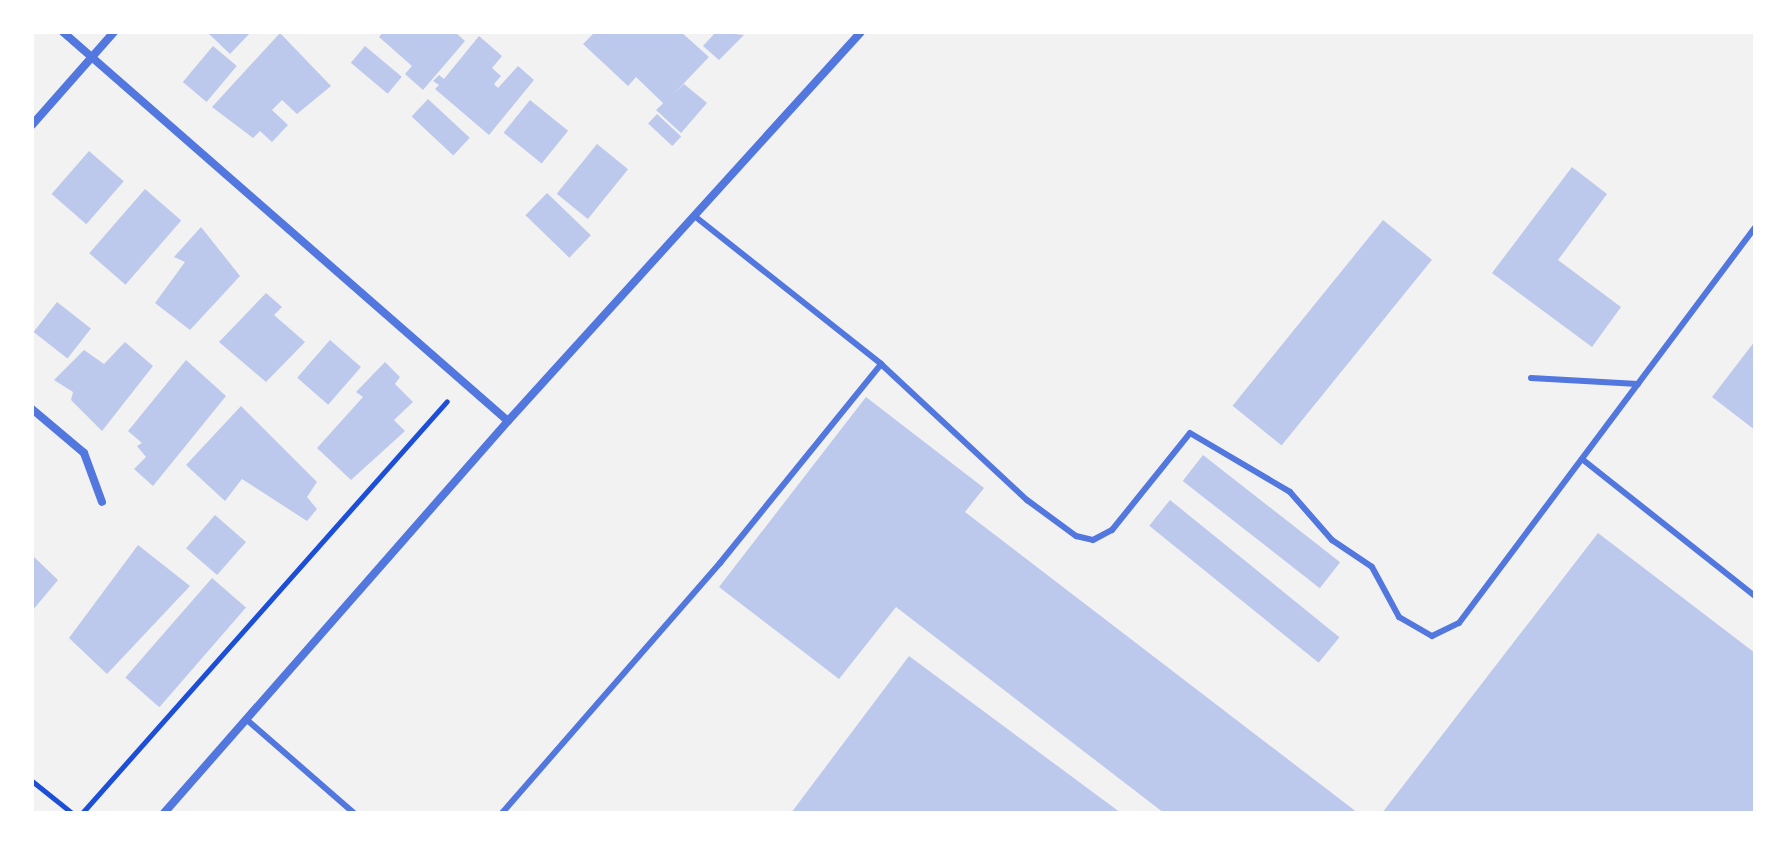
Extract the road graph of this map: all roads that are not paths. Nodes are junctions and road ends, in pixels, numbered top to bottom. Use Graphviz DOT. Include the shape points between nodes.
graph roads {
  1 [pos="63,32"];
  2 [pos="114,32"];
  3 [pos="861,32"];
  4 [pos="91,56"];
  5 [pos="32,125"];
  6 [pos="697,218"];
  7 [pos="1754,234"];
  8 [pos="881,364"];
  9 [pos="1531,378"];
  10 [pos="1638,384"];
  11 [pos="32,409"];
  12 [pos="508,421"];
  13 [pos="1582,459"];
  14 [pos="102,502"];
  15 [pos="1755,596"];
  16 [pos="247,720"];
  17 [pos="164,813"];
  18 [pos="354,813"];
  19 [pos="502,813"];
  1 -- 4 [label="street"];
  2 -- 4 [label="street"];
  3 -- 6 [label="street"];
  4 -- 5 [label="street"];
  4 -- 12 [label="street"];
  6 -- 8 [label="lane"];
  6 -- 12 [label="street"];
  7 -- 10 [label="lane"];
  8 -- 13 [label="lane" via="1054,523 1093,540 1112,530 1190,433 1290,492 1332,540 1372,567 1399,617 1432,636 1459,623"];
  8 -- 19 [label="lane" via="720,563"];
  9 -- 10 [label="lane"];
  10 -- 13 [label="lane"];
  11 -- 14 [label="street" via="84,453"];
  12 -- 16 [label="street"];
  13 -- 15 [label="lane"];
  16 -- 17 [label="street"];
  16 -- 18 [label="lane"];
}
